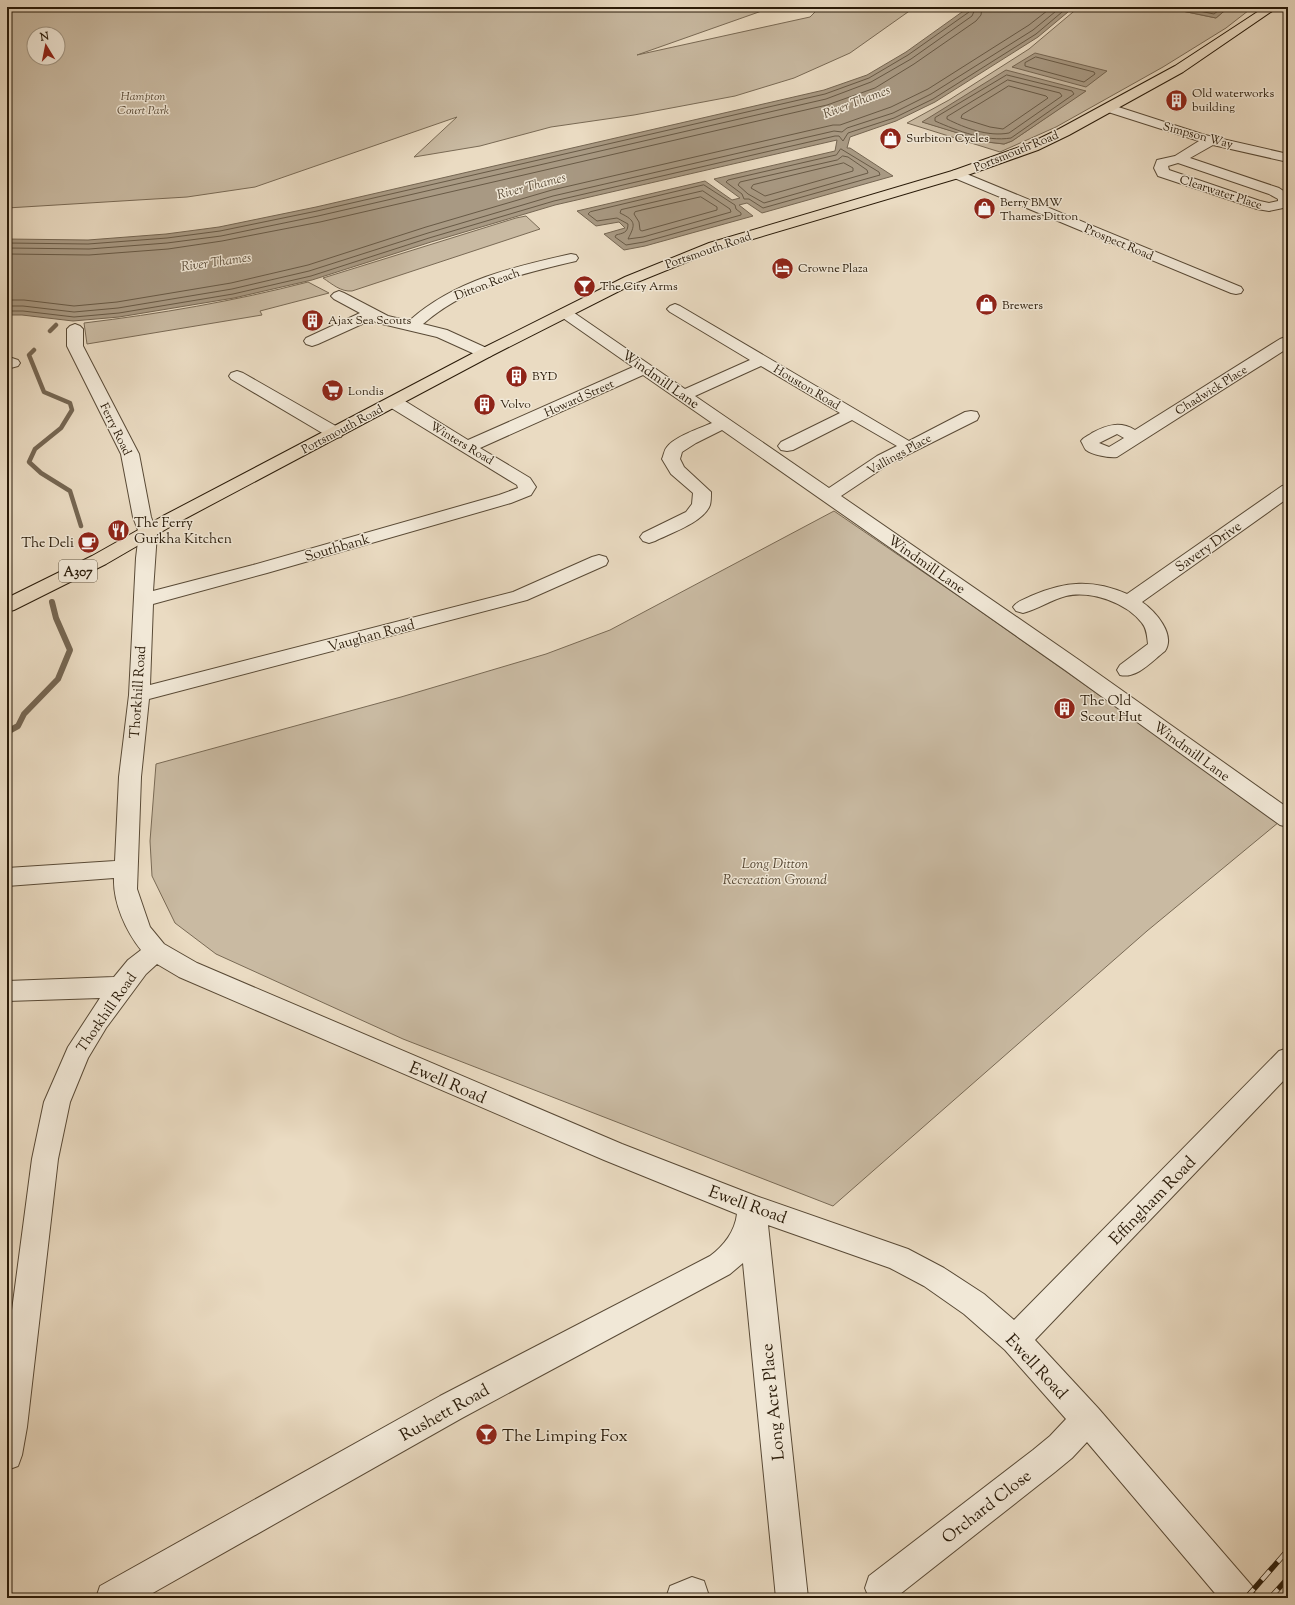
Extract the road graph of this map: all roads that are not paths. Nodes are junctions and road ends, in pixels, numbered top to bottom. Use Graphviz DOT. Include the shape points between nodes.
graph roads {
  1 [pos="1272,7"];
  2 [pos="1108,108"];
  3 [pos="1211,140"];
  4 [pos="1288,158"];
  5 [pos="1179,159"];
  6 [pos="957,174"];
  7 [pos="570,258"];
  8 [pos="1236,290"];
  9 [pos="339,296"];
  10 [pos="675,309"];
  11 [pos="565,313"];
  12 [pos="370,314"];
  13 [pos="412,326"];
  14 [pos="75,329"];
  15 [pos="312,341"];
  16 [pos="1287,342"];
  17 [pos="485,353"];
  18 [pos="762,360"];
  19 [pos="645,368"];
  20 [pos="237,376"];
  21 [pos="684,395"];
  22 [pos="394,402"];
  23 [pos="851,414"];
  24 [pos="971,416"];
  25 [pos="724,423"];
  26 [pos="335,433"];
  27 [pos="1135,438"];
  28 [pos="901,442"];
  29 [pos="787,446"];
  30 [pos="468,447"];
  31 [pos="527,487"];
  32 [pos="1286,493"];
  33 [pos="829,496"];
  34 [pos="148,533"];
  35 [pos="649,537"];
  36 [pos="599,561"];
  37 [pos="143,600"];
  38 [pos="1129,602"];
  39 [pos="7,606"];
  40 [pos="1023,607"];
  41 [pos="1127,670"];
  42 [pos="139,695"];
  43 [pos="1288,818"];
  44 [pos="126,869"];
  45 [pos="7,877"];
  46 [pos="156,951"];
  47 [pos="121,987"];
  48 [pos="7,991"];
  49 [pos="1288,1059"];
  50 [pos="752,1207"];
  51 [pos="17,1306"];
  52 [pos="1015,1340"];
  53 [pos="1087,1419"];
  54 [pos="7,1455"];
  55 [pos="881,1588"];
  56 [pos="112,1598"];
  57 [pos="792,1598"];
  58 [pos="1240,1598"];
  1 -- 2 [label="main road, Portsmouth Road / A307" via="1179,69"];
  2 -- 3 [label="street, Simpson Way"];
  2 -- 6 [label="main road, Portsmouth Road / A307" via="1033,147"];
  3 -- 4 [label="street, Simpson Way"];
  3 -- 5 [label="street, Clearwater Place"];
  5 -- 5 [label="street, Clearwater Place" via="1274,191 1285,198 1284,204 1269,207 1257,205 1163,173 1162,163"];
  6 -- 8 [label="street, Prospect Road"];
  6 -- 11 [label="main road, Portsmouth Road / A307" via="714,246 630,280"];
  7 -- 13 [label="street, Ditton Reach" via="513,272 456,294 432,308"];
  9 -- 12 [label="street"];
  10 -- 18 [label="street, Houston Road"];
  11 -- 17 [label="main road, Portsmouth Road / A307"];
  11 -- 19 [label="street, Windmill Lane"];
  12 -- 13 [label="street" via="383,320"];
  12 -- 15 [label="street"];
  13 -- 17 [label="street" via="442,333"];
  14 -- 34 [label="street, Ferry Road" via="75,346 130,454 142,517"];
  16 -- 27 [label="street, Chadwick Place"];
  17 -- 22 [label="main road, Portsmouth Road / A307"];
  18 -- 21 [label="street, Houston Road"];
  18 -- 23 [label="street, Houston Road"];
  19 -- 21 [label="street, Windmill Lane"];
  19 -- 30 [label="street, Howard Street"];
  20 -- 26 [label="street"];
  21 -- 25 [label="street, Windmill Lane"];
  22 -- 26 [label="main road, Portsmouth Road / A307"];
  22 -- 30 [label="street, Winters Road"];
  23 -- 28 [label="street, Houston Road"];
  23 -- 29 [label="street, Houston Road"];
  24 -- 33 [label="street, Vallings Place" via="883,460"];
  25 -- 33 [label="street, Windmill Lane"];
  25 -- 35 [label="street" via="674,449 671,460 677,470 702,492 701,505 692,516"];
  26 -- 34 [label="main road, Portsmouth Road / A307"];
  30 -- 31 [label="street, Winters Road" via="524,482"];
  31 -- 37 [label="street, Southbank" via="521,493 505,499"];
  32 -- 38 [label="street, Savery Drive"];
  33 -- 43 [label="street, Windmill Lane"];
  34 -- 37 [label="street, Thorkhill Road" via="144,558"];
  34 -- 39 [label="main road, Portsmouth Road / A307"];
  36 -- 42 [label="street, Vaughan Road" via="520,596"];
  37 -- 42 [label="street, Thorkhill Road"];
  38 -- 40 [label="street" via="1110,594 1071,589"];
  38 -- 41 [label="street" via="1144,613 1155,628 1159,639 1158,646"];
  42 -- 44 [label="street, Thorkhill Road" via="130,777"];
  44 -- 45 [label="street"];
  44 -- 46 [label="street, Thorkhill Road" via="125,889 136,923"];
  46 -- 47 [label="street, Thorkhill Road" via="137,967"];
  46 -- 50 [label="street, Ewell Road" via="188,970 613,1152"];
  47 -- 48 [label="street"];
  47 -- 51 [label="street, Thorkhill Road" via="77,1054 57,1102"];
  49 -- 52 [label="street, Effingham Road"];
  50 -- 52 [label="street, Ewell Road" via="898,1258 934,1277 968,1300"];
  50 -- 56 [label="street, Rushett Road" via="750,1226 732,1256 720,1265 451,1407"];
  50 -- 57 [label="street, Long Acre Place"];
  51 -- 54 [label="street, Thorkhill Road" via="12,1427"];
  52 -- 53 [label="street, Ewell Road"];
  53 -- 55 [label="street, Orchard Close" via="1044,1461"];
  53 -- 58 [label="street, Ewell Road"];
}
